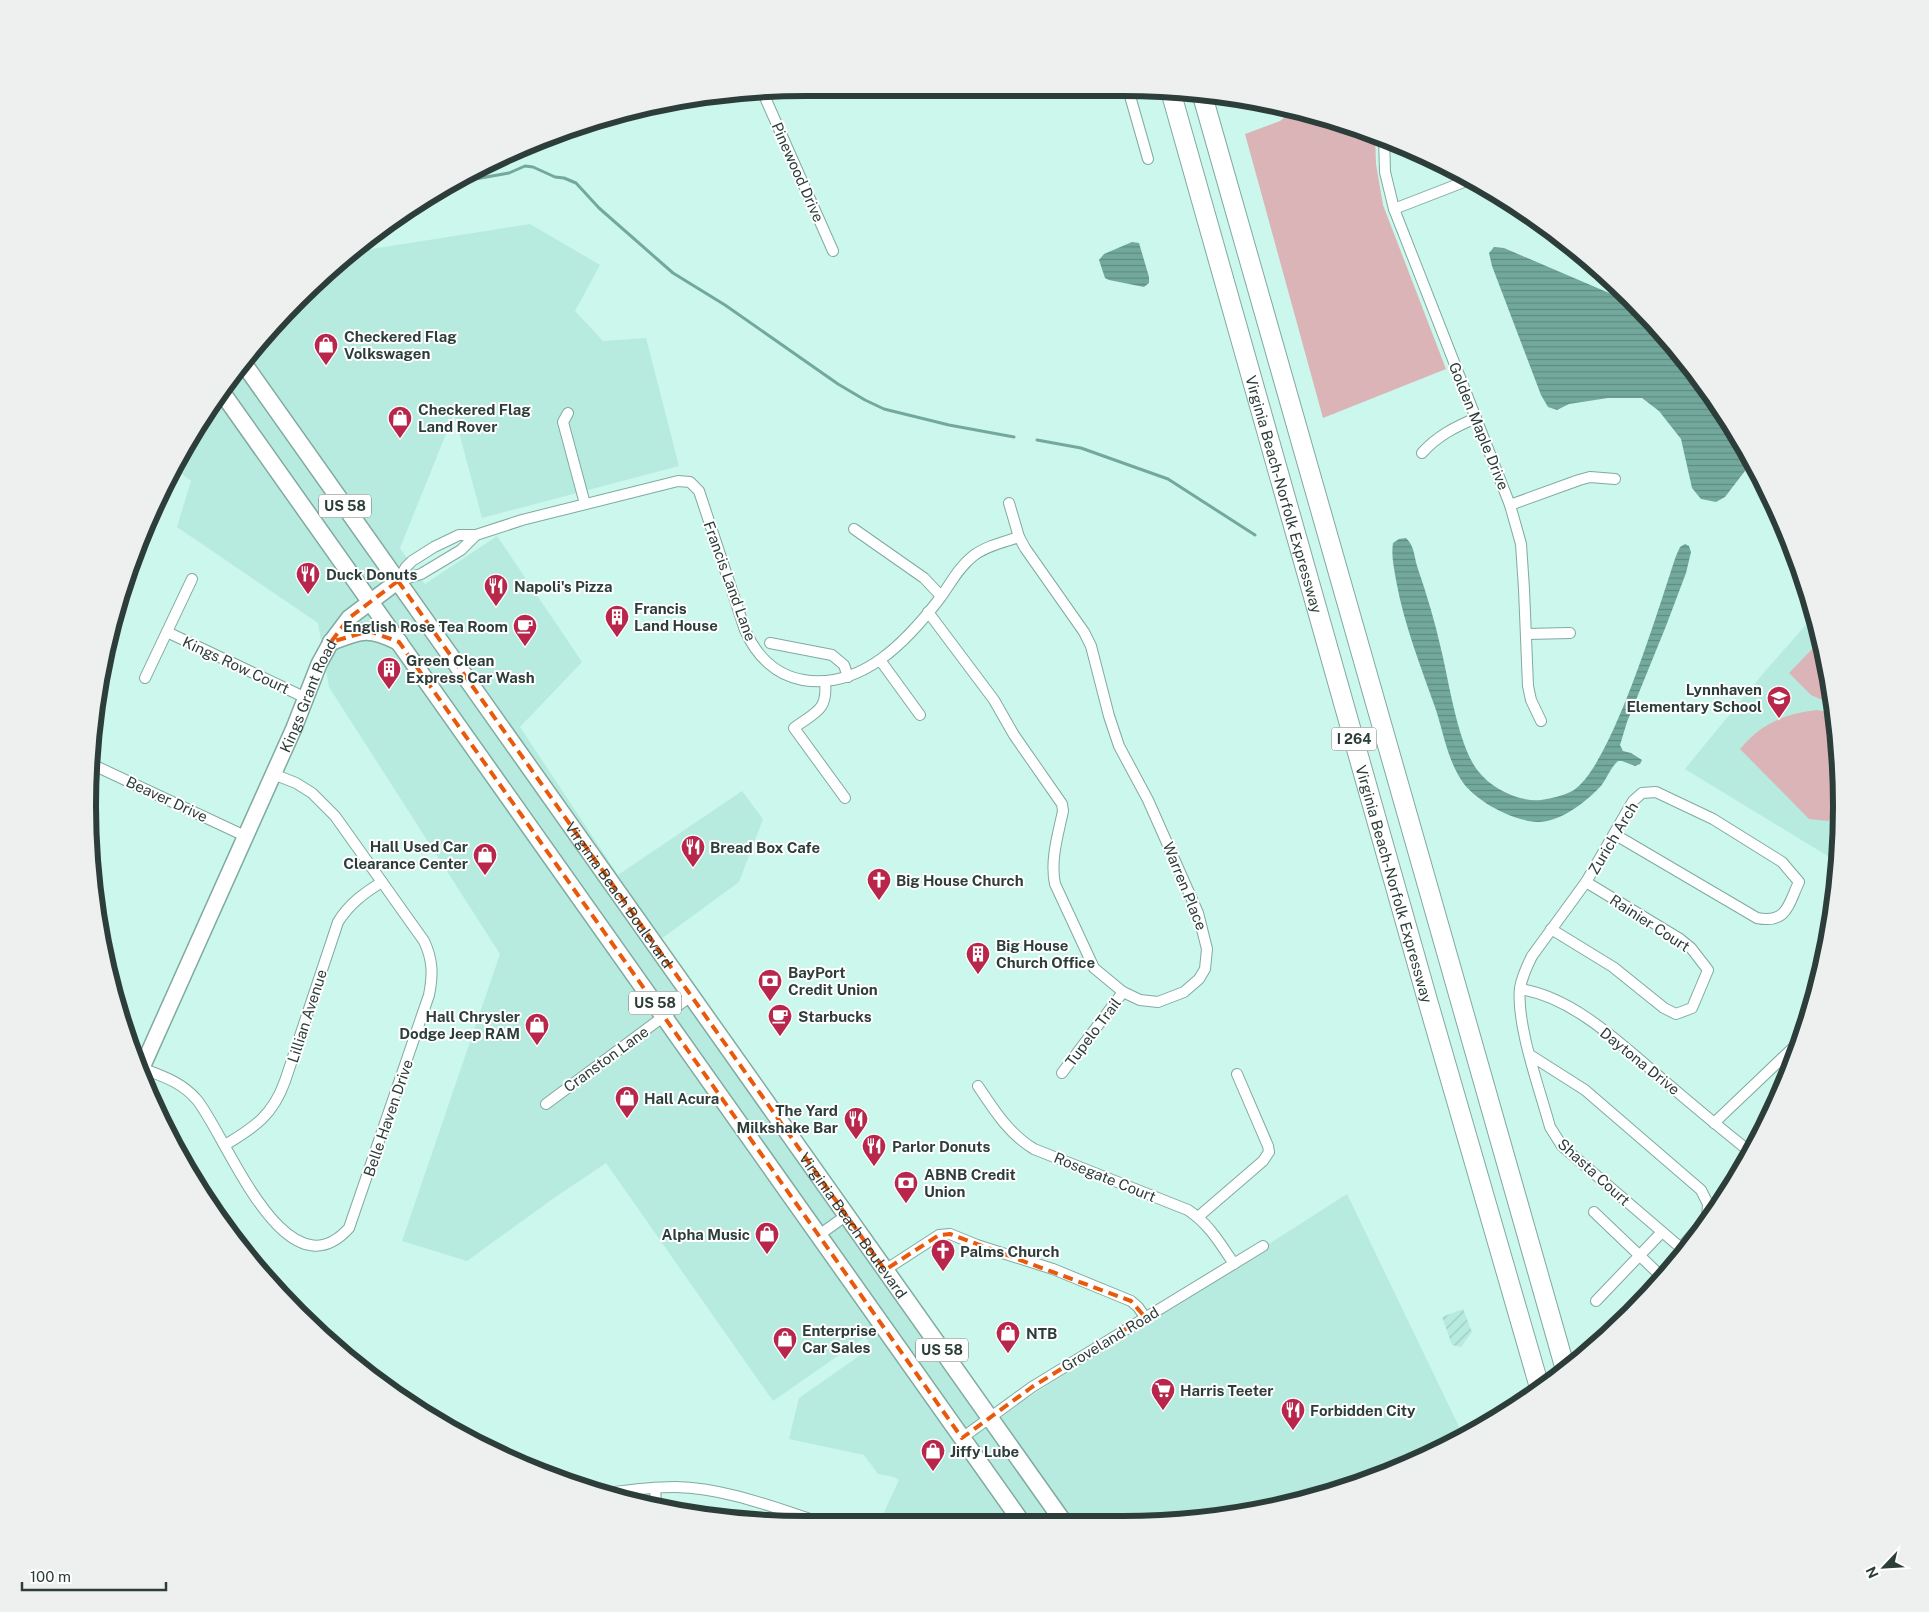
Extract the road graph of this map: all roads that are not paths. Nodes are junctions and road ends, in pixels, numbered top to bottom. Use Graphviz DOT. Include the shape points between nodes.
graph roads {
  1 [pos="1130,96"];
  2 [pos="765,98"];
  3 [pos="1173,98"];
  4 [pos="1204,101"];
  5 [pos="1384,146"];
  6 [pos="1148,159"];
  7 [pos="1462,183"];
  8 [pos="1394,208"];
  9 [pos="833,251"];
  10 [pos="247,369"];
  11 [pos="226,398"];
  12 [pos="568,413"];
  13 [pos="1476,418"];
  14 [pos="1422,453"];
  15 [pos="1615,479"];
  16 [pos="637,491"];
  17 [pos="1009,503"];
  18 [pos="585,504"];
  19 [pos="1510,505"];
  20 [pos="854,530"];
  21 [pos="476,535"];
  22 [pos="1019,537"];
  23 [pos="192,579"];
  24 [pos="398,581"];
  25 [pos="941,596"];
  26 [pos="370,601"];
  27 [pos="928,612"];
  28 [pos="167,632"];
  29 [pos="1570,633"];
  30 [pos="1526,634"];
  31 [pos="330,642"];
  32 [pos="399,642"];
  33 [pos="770,643"];
  34 [pos="880,660"];
  35 [pos="848,677"];
  36 [pos="145,678"];
  37 [pos="825,682"];
  38 [pos="306,698"];
  39 [pos="920,714"];
  40 [pos="1541,721"];
  41 [pos="98,767"];
  42 [pos="273,774"];
  43 [pos="845,798"];
  44 [pos="1614,834"];
  45 [pos="244,836"];
  46 [pos="382,882"];
  47 [pos="1586,882"];
  48 [pos="1551,929"];
  49 [pos="1520,990"];
  50 [pos="1123,992"];
  51 [pos="691,996"];
  52 [pos="664,1017"];
  53 [pos="1788,1052"];
  54 [pos="1530,1055"];
  55 [pos="144,1062"];
  56 [pos="148,1072"];
  57 [pos="1062,1073"];
  58 [pos="1237,1074"];
  59 [pos="978,1086"];
  60 [pos="546,1104"];
  61 [pos="1714,1123"];
  62 [pos="225,1145"];
  63 [pos="1745,1148"];
  64 [pos="1708,1207"];
  65 [pos="1594,1212"];
  66 [pos="847,1215"];
  67 [pos="1198,1217"];
  68 [pos="1662,1232"];
  69 [pos="819,1235"];
  70 [pos="1263,1246"];
  71 [pos="1679,1246"];
  72 [pos="1640,1255"];
  73 [pos="1234,1264"];
  74 [pos="885,1270"];
  75 [pos="1658,1273"];
  76 [pos="1596,1301"];
  77 [pos="1145,1317"];
  78 [pos="1563,1362"];
  79 [pos="1538,1381"];
  80 [pos="989,1418"];
  81 [pos="962,1438"];
  82 [pos="655,1488"];
  83 [pos="620,1492"];
  84 [pos="656,1499"];
  85 [pos="798,1516"];
  86 [pos="1017,1516"];
  87 [pos="1058,1516"];
  1 -- 6 [label="street"];
  2 -- 9 [label="street, Pinewood Drive"];
  3 -- 79 [label="highway, Virginia Beach-Norfolk Expressway / I 264"];
  4 -- 78 [label="highway, Virginia Beach-Norfolk Expressway / I 264"];
  5 -- 8 [label="street, Golden Maple Drive" via="1385,172"];
  7 -- 8 [label="street"];
  8 -- 13 [label="street, Golden Maple Drive"];
  10 -- 24 [label="main road, Virginia Beach Boulevard / US 58"];
  11 -- 26 [label="main road, US 58"];
  12 -- 18 [label="street" via="563,422"];
  13 -- 14 [label="street" via="1442,434"];
  13 -- 19 [label="street, Golden Maple Drive"];
  15 -- 19 [label="street" via="1579,480"];
  16 -- 18 [label="street, Kings Grant Road"];
  16 -- 37 [label="street, Francis Land Lane" via="678,481 695,486 745,630 755,649 765,661 788,676"];
  17 -- 22 [label="street, Warren Place"];
  18 -- 21 [label="street, Kings Grant Road"];
  19 -- 30 [label="street, Golden Maple Drive" via="1521,544"];
  20 -- 25 [label="street" via="924,578"];
  21 -- 24 [label="street" via="461,550 421,574"];
  21 -- 24 [label="street, Kings Grant Road" via="459,535 434,547 409,563"];
  22 -- 25 [label="street, Francis Land Lane" via="974,556 952,578"];
  22 -- 50 [label="street, Warren Place" via="1091,646 1119,746 1198,913 1208,949 1205,969 1195,984 1184,992 1158,1002 1140,1000"];
  23 -- 28 [label="street"];
  24 -- 26 [label="street, Kings Grant Road"];
  24 -- 51 [label="main road, Virginia Beach Boulevard / US 58"];
  25 -- 27 [label="street, Francis Land Lane"];
  26 -- 31 [label="street, Kings Grant Road" via="343,624"];
  26 -- 32 [label="main road, US 58"];
  27 -- 34 [label="street, Francis Land Lane"];
  27 -- 50 [label="street, Warren Place" via="984,685 1062,804 1053,861 1055,884 1094,968"];
  28 -- 36 [label="street"];
  28 -- 38 [label="street, Kings Row Court"];
  29 -- 30 [label="street"];
  30 -- 40 [label="street, Golden Maple Drive" via="1528,686"];
  31 -- 32 [label="main road" via="369,631"];
  31 -- 38 [label="street, Kings Grant Road"];
  32 -- 52 [label="main road, US 58"];
  33 -- 35 [label="street" via="832,655 844,665"];
  34 -- 35 [label="street, Francis Land Lane"];
  34 -- 39 [label="street"];
  35 -- 37 [label="street, Francis Land Lane"];
  37 -- 43 [label="street" via="824,704 794,728"];
  38 -- 42 [label="street, Kings Grant Road"];
  41 -- 45 [label="street, Beaver Drive"];
  42 -- 45 [label="street, Kings Grant Road"];
  42 -- 46 [label="street, Belle Haven Drive" via="296,783 320,800 336,816"];
  44 -- 44 [label="street, Zurich Arch" via="1636,797 1656,792 1714,819 1755,844 1782,862 1799,882 1783,915 1770,921 1757,918"];
  44 -- 47 [label="street, Zurich Arch"];
  45 -- 55 [label="street, Kings Grant Road"];
  46 -- 62 [label="street, Lillian Avenue" via="356,900 338,922 277,1099 259,1122"];
  46 -- 62 [label="street, Belle Haven Drive" via="424,941 431,958 433,977 349,1228 324,1245 315,1246 294,1239 270,1217 253,1195"];
  47 -- 48 [label="street, Zurich Arch"];
  47 -- 48 [label="street, Rainier Court" via="1691,948 1708,970 1692,1008 1676,1014 1664,1008 1613,967"];
  48 -- 49 [label="street, Zurich Arch" via="1532,956"];
  49 -- 54 [label="street, Shasta Court" via="1521,1015"];
  49 -- 61 [label="street, Daytona Drive" via="1560,1002 1590,1021"];
  50 -- 57 [label="street, Tupelo Trail"];
  51 -- 52 [label="street, Cranston Lane"];
  51 -- 66 [label="main road, Virginia Beach Boulevard / US 58"];
  52 -- 60 [label="street, Cranston Lane"];
  52 -- 69 [label="main road, US 58"];
  53 -- 61 [label="street"];
  54 -- 64 [label="street, Shasta Court" via="1585,1090 1701,1190"];
  54 -- 68 [label="street, Shasta Court" via="1555,1137"];
  56 -- 62 [label="street, Belle Haven Drive" via="186,1088 207,1112"];
  58 -- 67 [label="street" via="1269,1152 1263,1161"];
  59 -- 67 [label="street, Rosegate Court" via="1004,1124 1028,1146 1183,1208"];
  61 -- 63 [label="street, Daytona Drive"];
  65 -- 72 [label="street"];
  66 -- 69 [label="street"];
  66 -- 74 [label="main road, Virginia Beach Boulevard / US 58"];
  67 -- 73 [label="street, Rosegate Court" via="1210,1228"];
  68 -- 71 [label="street, Shasta Court"];
  68 -- 72 [label="street"];
  69 -- 81 [label="main road, US 58"];
  70 -- 73 [label="street, Groveland Road"];
  72 -- 75 [label="street"];
  72 -- 76 [label="street"];
  73 -- 77 [label="street, Groveland Road"];
  74 -- 77 [label="street" via="938,1235 950,1234 1052,1269 1131,1301"];
  74 -- 80 [label="main road, Virginia Beach Boulevard / US 58"];
  77 -- 80 [label="street, Groveland Road" via="1038,1383"];
  80 -- 81 [label="street, Groveland Road"];
  80 -- 87 [label="main road, Virginia Beach Boulevard / US 58"];
  81 -- 86 [label="main road, US 58"];
  82 -- 83 [label="street"];
  82 -- 84 [label="street"];
  82 -- 85 [label="street" via="727,1494"];
}
